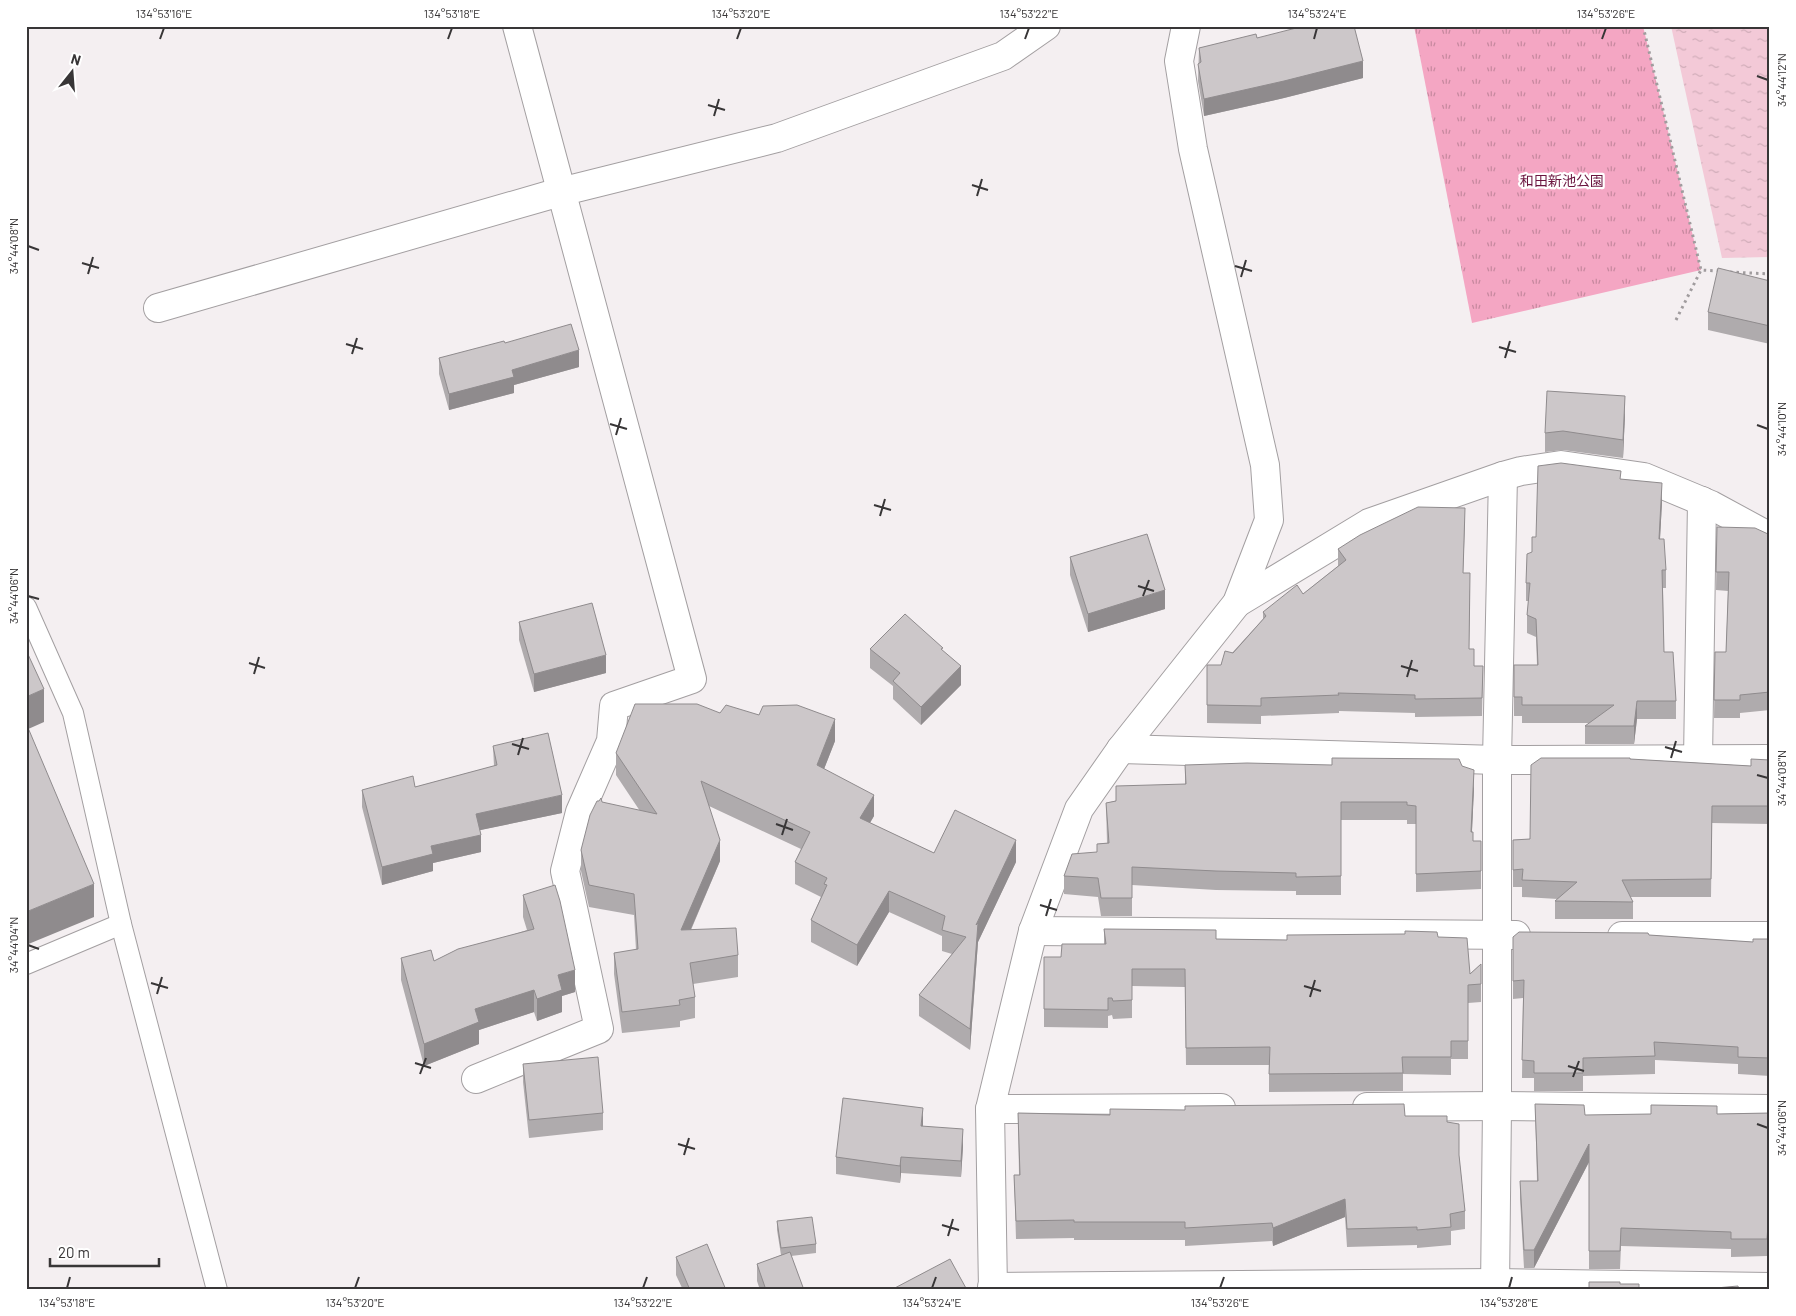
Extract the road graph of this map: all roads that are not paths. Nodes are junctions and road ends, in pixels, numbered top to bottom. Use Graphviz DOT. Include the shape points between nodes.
graph roads {
  1 [pos="517,26"];
  2 [pos="1046,26"];
  3 [pos="1186,26"];
  4 [pos="560,192"];
  5 [pos="158,308"];
  6 [pos="1503,476"];
  7 [pos="1702,501"];
  8 [pos="1770,537"];
  9 [pos="1238,603"];
  10 [pos="26,607"];
  11 [pos="1121,749"];
  12 [pos="1770,759"];
  13 [pos="1497,760"];
  14 [pos="1698,760"];
  15 [pos="121,924"];
  16 [pos="1033,931"];
  17 [pos="1497,936"];
  18 [pos="1536,936"];
  19 [pos="1595,936"];
  20 [pos="1770,936"];
  21 [pos="26,964"];
  22 [pos="476,1078"];
  23 [pos="1497,1106"];
  24 [pos="1338,1107"];
  25 [pos="1249,1108"];
  26 [pos="1770,1108"];
  27 [pos="990,1109"];
  28 [pos="1495,1286"];
  29 [pos="1770,1287"];
  30 [pos="992,1288"];
  31 [pos="217,1290"];
  1 -- 4 [label="street"];
  2 -- 4 [label="street" via="1003,56 777,138"];
  3 -- 9 [label="street" via="1179,61 1193,149 1265,465 1269,520"];
  4 -- 5 [label="street"];
  4 -- 22 [label="street" via="692,679 614,706 611,741 580,812 565,871 599,1030"];
  6 -- 7 [label="street" via="1561,465 1644,477"];
  6 -- 9 [label="street" via="1369,523"];
  6 -- 13 [label="street"];
  7 -- 8 [label="street"];
  7 -- 14 [label="street"];
  9 -- 11 [label="street"];
  10 -- 15 [label="lane" via="73,713"];
  11 -- 13 [label="street"];
  11 -- 16 [label="street" via="1079,809"];
  12 -- 14 [label="street"];
  13 -- 14 [label="street"];
  13 -- 17 [label="street"];
  15 -- 21 [label="lane"];
  15 -- 31 [label="lane"];
  16 -- 17 [label="street"];
  16 -- 27 [label="street"];
  17 -- 18 [label="street"];
  17 -- 23 [label="street"];
  19 -- 20 [label="street"];
  23 -- 24 [label="street"];
  23 -- 26 [label="street"];
  23 -- 28 [label="street"];
  25 -- 27 [label="street"];
  27 -- 30 [label="street"];
  28 -- 29 [label="street"];
  28 -- 30 [label="street"];
}
